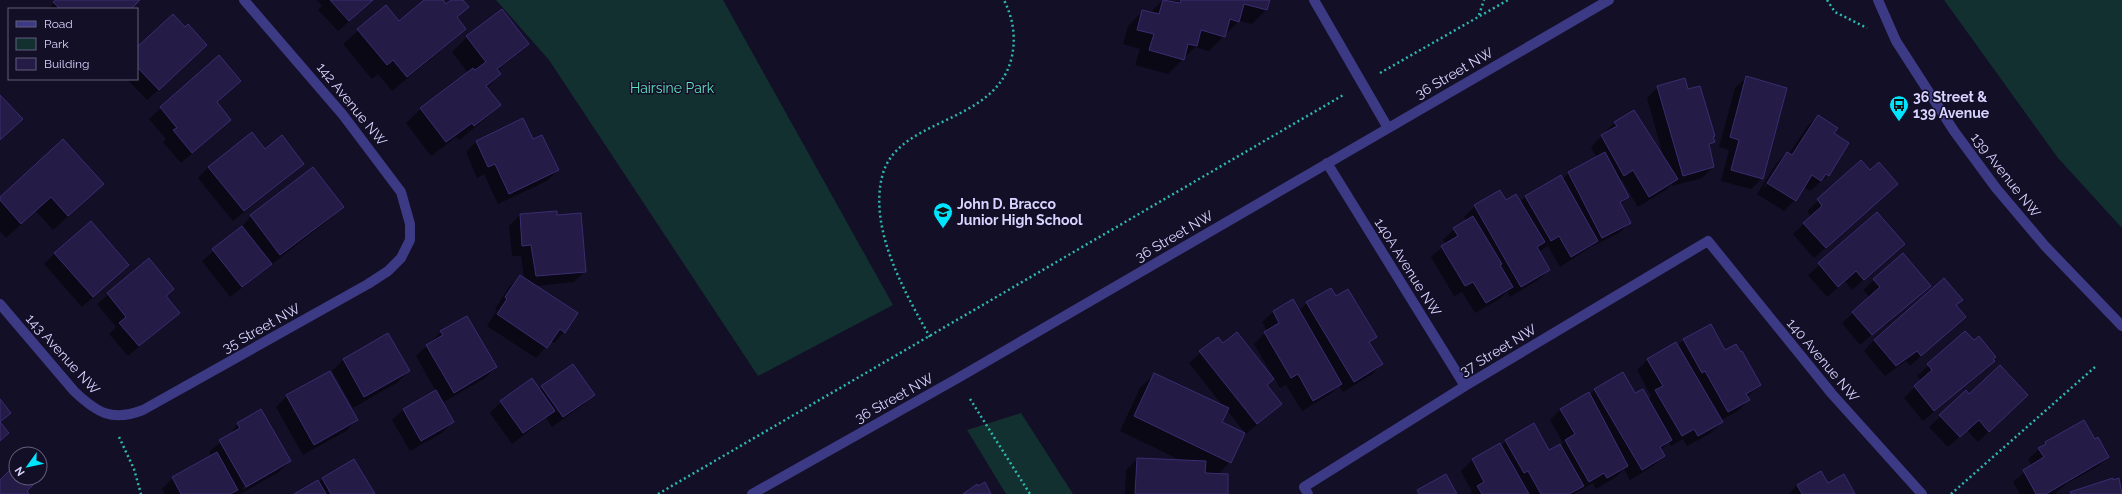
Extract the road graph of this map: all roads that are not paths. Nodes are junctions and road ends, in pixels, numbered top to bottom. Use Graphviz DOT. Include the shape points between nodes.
graph roads {
  1 [pos="244,0"];
  2 [pos="1314,0"];
  3 [pos="1609,0"];
  4 [pos="1877,1"];
  5 [pos="1388,128"];
  6 [pos="1327,163"];
  7 [pos="410,240"];
  8 [pos="1708,241"];
  9 [pos="0,304"];
  10 [pos="2122,326"];
  11 [pos="1465,386"];
  12 [pos="110,416"];
  13 [pos="1306,491"];
  14 [pos="752,494"];
  15 [pos="1922,494"];
  1 -- 7 [label="street, 142 Avenue NW" via="334,103 391,176 401,192 406,207"];
  2 -- 5 [label="street"];
  3 -- 5 [label="street, 36 Street NW"];
  4 -- 10 [label="street, 139 Avenue NW" via="1896,42 1991,182 2045,246"];
  5 -- 6 [label="street, 36 Street NW"];
  6 -- 11 [label="street, 140A Avenue NW"];
  6 -- 14 [label="street, 36 Street NW" via="958,378"];
  7 -- 12 [label="street, 35 Street NW" via="401,258 388,271 368,284 143,410 128,416"];
  8 -- 11 [label="street, 37 Street NW"];
  8 -- 15 [label="street, 140 Avenue NW" via="1832,394"];
  9 -- 12 [label="street, 143 Avenue NW" via="74,391 95,409"];
  11 -- 13 [label="street, 37 Street NW"];
}
